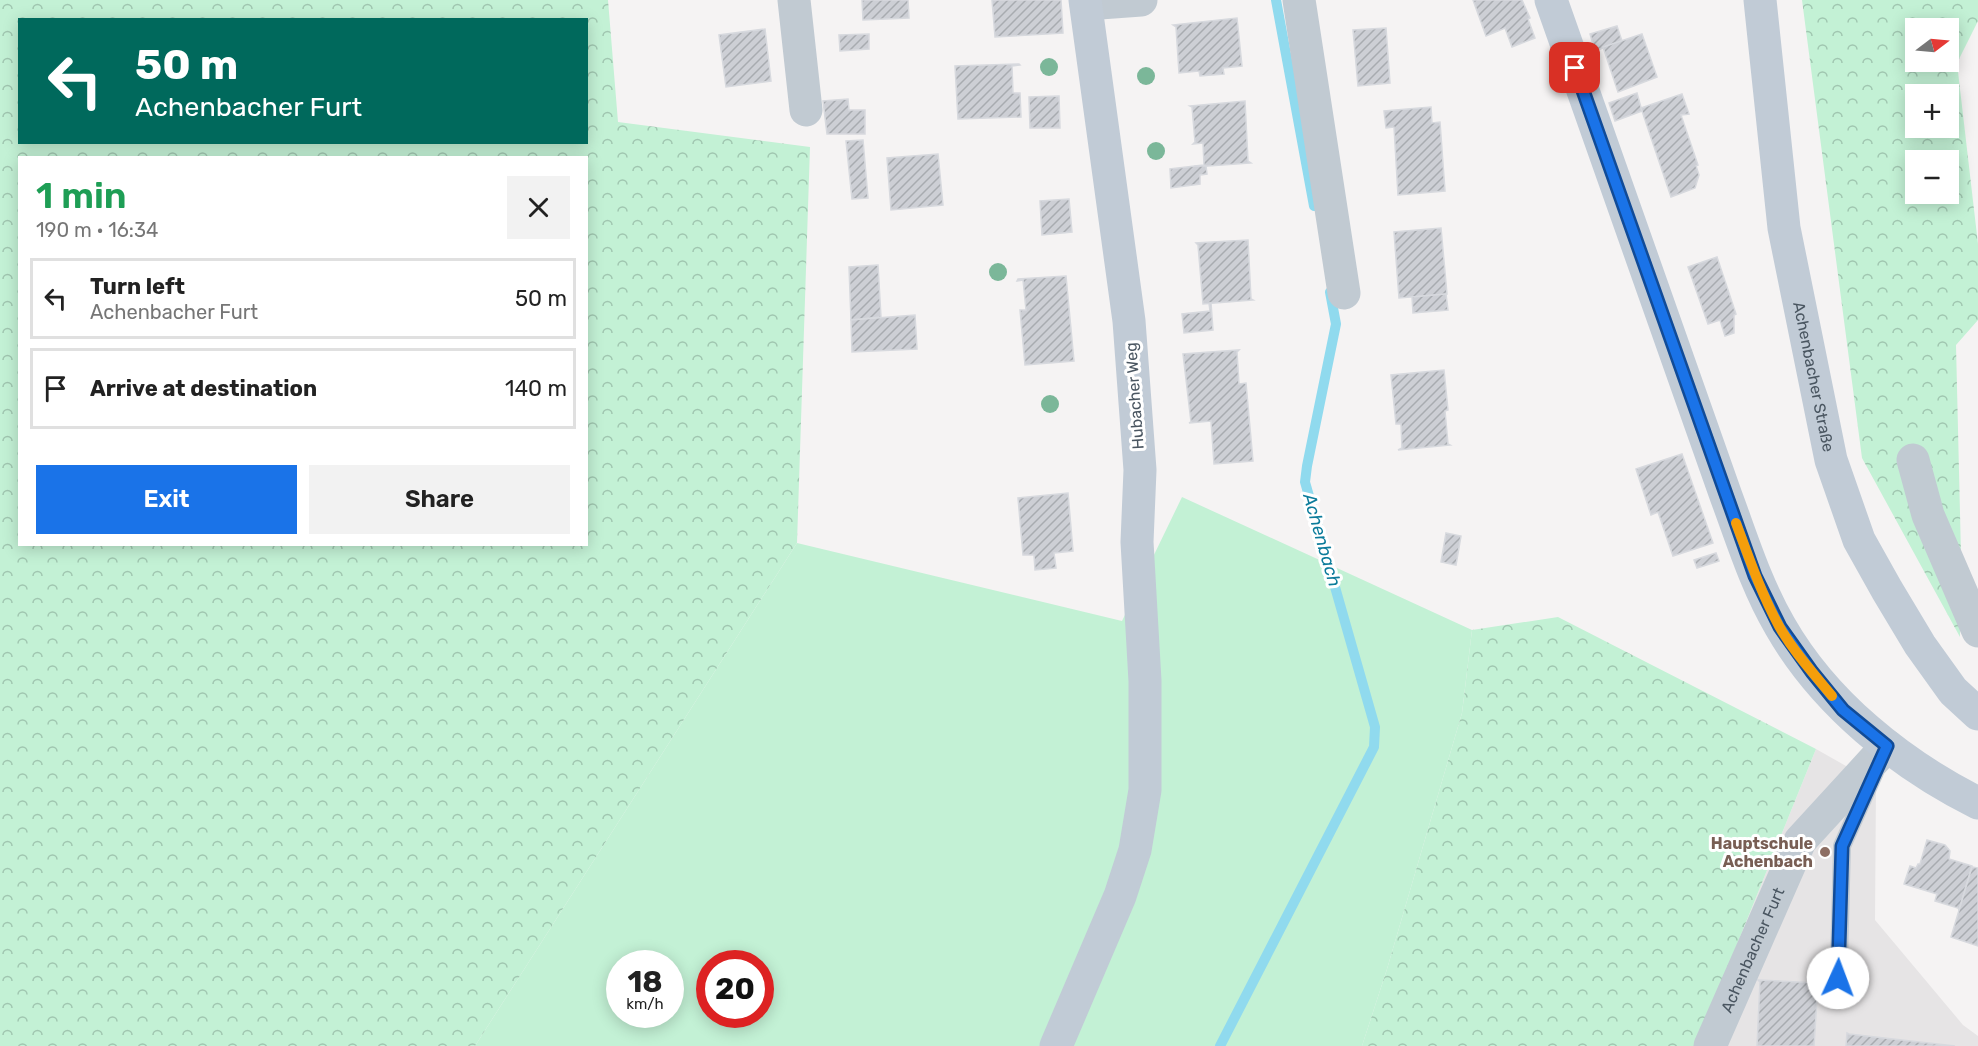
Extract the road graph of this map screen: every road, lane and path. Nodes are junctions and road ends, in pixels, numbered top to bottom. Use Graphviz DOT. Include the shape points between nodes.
graph roads {
  1 [pos="794,0"];
  2 [pos="1141,0"];
  3 [pos="1299,0"];
  4 [pos="1551,0"];
  5 [pos="1760,0"];
  6 [pos="1085,2"];
  7 [pos="806,110"];
  8 [pos="1344,293"];
  9 [pos="1913,460"];
  10 [pos="1978,631"];
  11 [pos="1978,714"];
  12 [pos="1887,746"];
  13 [pos="1978,803"];
  14 [pos="1838,1000"];
  15 [pos="1056,1046"];
  16 [pos="1710,1046"];
  1 -- 7 [label="street"];
  2 -- 6 [label="street, Hubacher Weg"];
  3 -- 8 [label="street"];
  4 -- 12 [label="street" via="1755,576 1780,627 1812,672 1843,710"];
  5 -- 11 [label="street, Achenbacher Straße" via="1784,228 1831,460 1859,540 1887,590 1953,691"];
  6 -- 15 [label="street, Hubacher Weg" via="1130,333 1140,470 1137,542 1145,681 1145,790 1135,850"];
  9 -- 10 [label="street" via="1928,515"];
  12 -- 13 [label="street"];
  12 -- 14 [label="lane" via="1842,846"];
  12 -- 16 [label="street, Achenbacher Furt" via="1800,841"];
}
